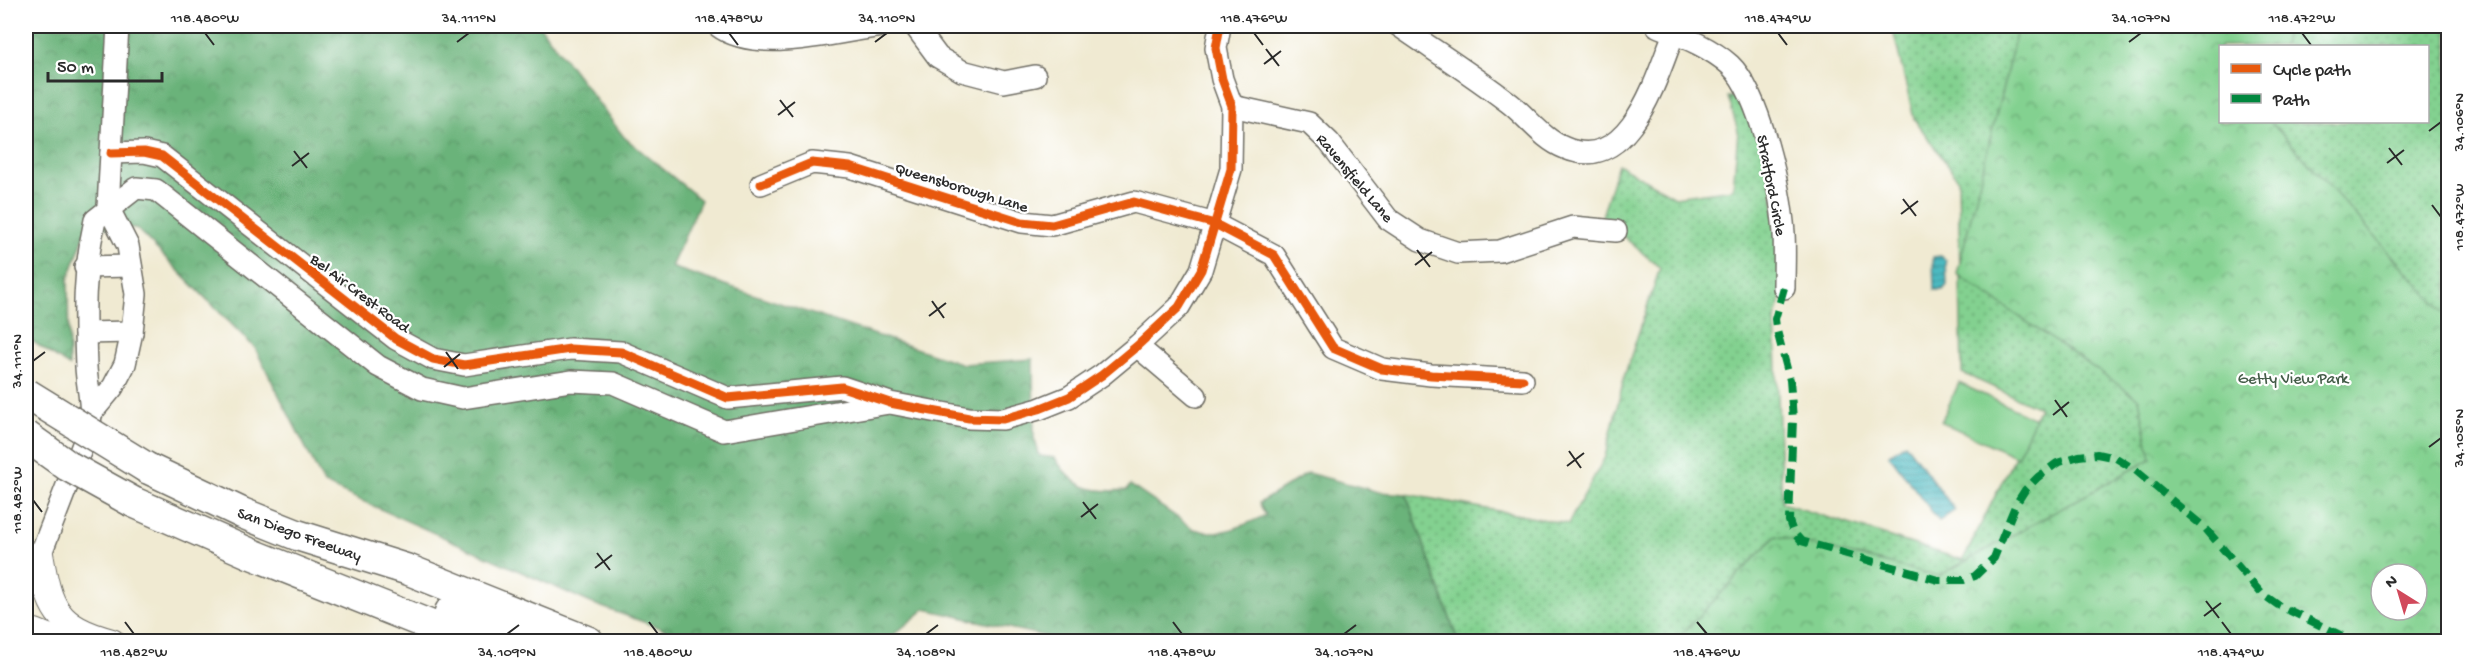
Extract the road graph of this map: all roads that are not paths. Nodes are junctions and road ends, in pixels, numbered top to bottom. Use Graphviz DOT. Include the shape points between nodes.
graph roads {
  1 [pos="118,26"];
  2 [pos="718,26"];
  3 [pos="881,26"];
  4 [pos="915,26"];
  5 [pos="1220,26"];
  6 [pos="1399,26"];
  7 [pos="1666,29"];
  8 [pos="1035,76"];
  9 [pos="1232,106"];
  10 [pos="111,153"];
  11 [pos="761,184"];
  12 [pos="108,207"];
  13 [pos="1215,224"];
  14 [pos="1616,231"];
  15 [pos="131,266"];
  16 [pos="85,267"];
  17 [pos="1784,288"];
  18 [pos="132,332"];
  19 [pos="85,333"];
  20 [pos="1137,346"];
  21 [pos="1523,380"];
  22 [pos="26,393"];
  23 [pos="1196,396"];
  24 [pos="890,403"];
  25 [pos="93,411"];
  26 [pos="26,436"];
  27 [pos="26,455"];
  28 [pos="130,509"];
  29 [pos="33,561"];
  30 [pos="408,570"];
  31 [pos="26,592"];
  32 [pos="26,632"];
  33 [pos="60,642"];
  34 [pos="112,642"];
  35 [pos="428,642"];
  36 [pos="472,642"];
  37 [pos="521,642"];
  38 [pos="589,642"];
  1 -- 10 [label="street, Bel Air Crest Road"];
  2 -- 3 [label="street" via="764,41"];
  4 -- 8 [label="street" via="938,57 962,71 1004,82"];
  5 -- 9 [label="street, Bel Air Crest Road" via="1216,48"];
  6 -- 7 [label="street" via="1510,102 1550,140 1578,152 1604,148 1620,140 1637,122"];
  7 -- 17 [label="street, Stratford Circle" via="1730,65 1750,96 1765,133 1784,232"];
  9 -- 13 [label="street, Bel Air Crest Road" via="1231,169"];
  9 -- 14 [label="street, Ravensfield Lane" via="1309,123 1329,142 1388,219 1420,240 1458,253 1500,251 1573,227"];
  10 -- 12 [label="street, Bel Air Crest Road"];
  10 -- 24 [label="street, Bel Air Crest Road" via="162,156 396,339 433,359 464,365 570,349 621,352 728,398 842,387"];
  11 -- 13 [label="street, Queensborough Lane" via="812,163 850,167 1022,222 1052,225 1134,202"];
  12 -- 15 [label="street, Bel Air Crest Road" via="128,246"];
  12 -- 16 [label="street, Bel Air Crest Road" via="95,220"];
  12 -- 24 [label="street, Bel Air Crest Road" via="136,188 156,190 378,366 422,389 463,398 571,381 613,383 724,431"];
  13 -- 20 [label="street, Bel Air Crest Road" via="1201,270 1179,307"];
  13 -- 21 [label="street, Queensborough Lane" via="1274,255 1333,348 1382,369"];
  15 -- 16 [label="street"];
  15 -- 18 [label="street, Bel Air Crest Road" via="136,294"];
  16 -- 19 [label="street, Bel Air Crest Road"];
  18 -- 19 [label="street"];
  18 -- 25 [label="street, Bel Air Crest Road" via="121,371"];
  19 -- 25 [label="street, Bel Air Crest Road" via="87,388"];
  20 -- 23 [label="street"];
  20 -- 24 [label="street, Bel Air Crest Road" via="1068,397 1003,419 969,418"];
  22 -- 30 [label="highway, San Diego Freeway, bridge" via="147,468 199,494 286,530"];
  25 -- 29 [label="street, Bel Air Crest Road"];
  26 -- 28 [label="highway, bridge"];
  27 -- 28 [label="highway"];
  28 -- 35 [label="highway" via="218,558"];
  28 -- 36 [label="highway"];
  29 -- 31 [label="street, Bel Air Crest Road"];
  29 -- 34 [label="main road" via="57,612 75,626"];
  30 -- 37 [label="highway" via="425,602"];
  30 -- 38 [label="highway, San Diego Freeway"];
  32 -- 33 [label="main road"];
}
